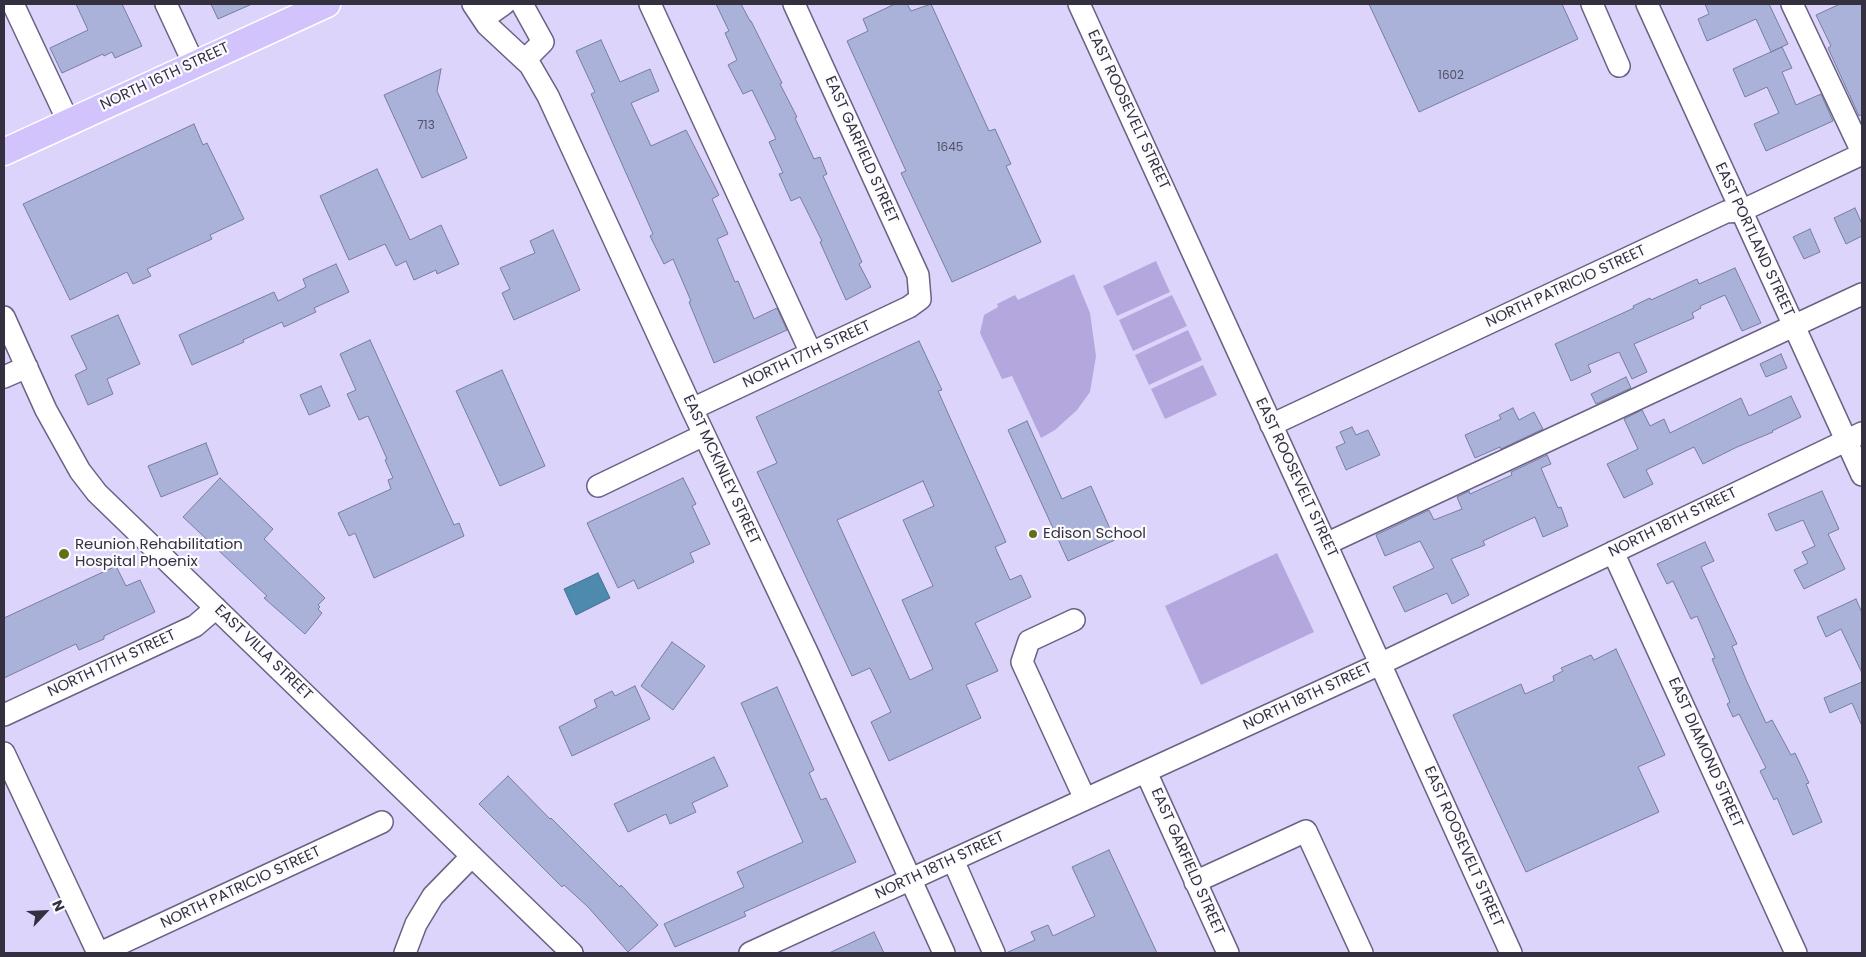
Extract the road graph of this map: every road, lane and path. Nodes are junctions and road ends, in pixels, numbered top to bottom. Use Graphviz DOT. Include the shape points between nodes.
graph roads {
  1 [pos="13,4"];
  2 [pos="166,4"];
  3 [pos="504,4"];
  4 [pos="522,4"];
  5 [pos="650,4"];
  6 [pos="794,4"];
  7 [pos="1079,4"];
  8 [pos="1592,4"];
  9 [pos="1648,4"];
  10 [pos="1792,4"];
  11 [pos="319,5"];
  12 [pos="478,11"];
  13 [pos="526,60"];
  14 [pos="194,64"];
  15 [pos="1619,66"];
  16 [pos="68,121"];
  17 [pos="4,152"];
  18 [pos="1862,153"];
  19 [pos="1741,211"];
  20 [pos="1862,294"];
  21 [pos="920,299"];
  22 [pos="4,316"];
  23 [pos="1794,326"];
  24 [pos="811,353"];
  25 [pos="27,367"];
  26 [pos="4,377"];
  27 [pos="692,409"];
  28 [pos="1271,425"];
  29 [pos="704,435"];
  30 [pos="1854,437"];
  31 [pos="1862,475"];
  32 [pos="598,486"];
  33 [pos="1326,544"];
  34 [pos="1613,552"];
  35 [pos="216,608"];
  36 [pos="1074,620"];
  37 [pos="1380,664"];
  38 [pos="4,715"];
  39 [pos="4,753"];
  40 [pos="1146,772"];
  41 [pos="1085,799"];
  42 [pos="382,822"];
  43 [pos="472,856"];
  44 [pos="953,860"];
  45 [pos="910,880"];
  46 [pos="1196,882"];
  47 [pos="99,953"];
  48 [pos="405,953"];
  49 [pos="572,953"];
  50 [pos="750,953"];
  51 [pos="944,953"];
  52 [pos="994,953"];
  53 [pos="1228,953"];
  54 [pos="1362,953"];
  55 [pos="1511,953"];
  56 [pos="1796,953"];
  1 -- 16 [label="street"];
  2 -- 14 [label="street"];
  3 -- 12 [label="street"];
  4 -- 13 [label="street" via="543,42"];
  5 -- 24 [label="street"];
  6 -- 21 [label="street, EAST GARFIELD STREET" via="918,275"];
  7 -- 28 [label="street, EAST ROOSEVELT STREET"];
  8 -- 15 [label="street"];
  9 -- 19 [label="street, EAST PORTLAND STREET"];
  10 -- 18 [label="street"];
  11 -- 14 [label="main road, NORTH 16TH STREET"];
  12 -- 13 [label="street, EAST MCKINLEY STREET" via="487,25"];
  13 -- 27 [label="street, EAST MCKINLEY STREET" via="548,96"];
  14 -- 16 [label="main road, NORTH 16TH STREET"];
  16 -- 17 [label="main road, NORTH 16TH STREET"];
  18 -- 19 [label="street, NORTH PATRICIO STREET"];
  19 -- 23 [label="street, EAST PORTLAND STREET"];
  19 -- 28 [label="street, NORTH PATRICIO STREET" via="1726,212"];
  20 -- 23 [label="street"];
  21 -- 24 [label="street, NORTH 17TH STREET"];
  22 -- 25 [label="street, EAST VILLA STREET"];
  23 -- 30 [label="street, EAST PORTLAND STREET"];
  23 -- 33 [label="street"];
  24 -- 27 [label="street, NORTH 17TH STREET"];
  25 -- 26 [label="street"];
  25 -- 35 [label="street, EAST VILLA STREET" via="46,410 80,471 114,510"];
  27 -- 29 [label="street, EAST MCKINLEY STREET"];
  28 -- 33 [label="street, EAST ROOSEVELT STREET"];
  29 -- 32 [label="street"];
  29 -- 45 [label="street, EAST MCKINLEY STREET"];
  30 -- 31 [label="street, EAST PORTLAND STREET"];
  30 -- 34 [label="street, NORTH 18TH STREET"];
  33 -- 37 [label="street, EAST ROOSEVELT STREET"];
  34 -- 37 [label="street, NORTH 18TH STREET"];
  34 -- 56 [label="street, EAST DIAMOND STREET"];
  35 -- 38 [label="street, NORTH 17TH STREET" via="195,626"];
  35 -- 43 [label="street, EAST VILLA STREET"];
  36 -- 41 [label="street" via="1029,641 1022,662"];
  37 -- 40 [label="street, NORTH 18TH STREET"];
  37 -- 55 [label="street, EAST ROOSEVELT STREET"];
  39 -- 47 [label="street"];
  40 -- 41 [label="street, NORTH 18TH STREET"];
  40 -- 46 [label="street, EAST GARFIELD STREET"];
  41 -- 44 [label="street, NORTH 18TH STREET"];
  42 -- 47 [label="street, NORTH PATRICIO STREET"];
  43 -- 48 [label="street" via="433,896 416,924"];
  43 -- 49 [label="street, EAST VILLA STREET"];
  44 -- 45 [label="street, NORTH 18TH STREET"];
  44 -- 52 [label="street"];
  45 -- 50 [label="street, NORTH 18TH STREET"];
  45 -- 51 [label="street, EAST MCKINLEY STREET"];
  46 -- 53 [label="street, EAST GARFIELD STREET"];
  46 -- 54 [label="street" via="1306,831"];
}
